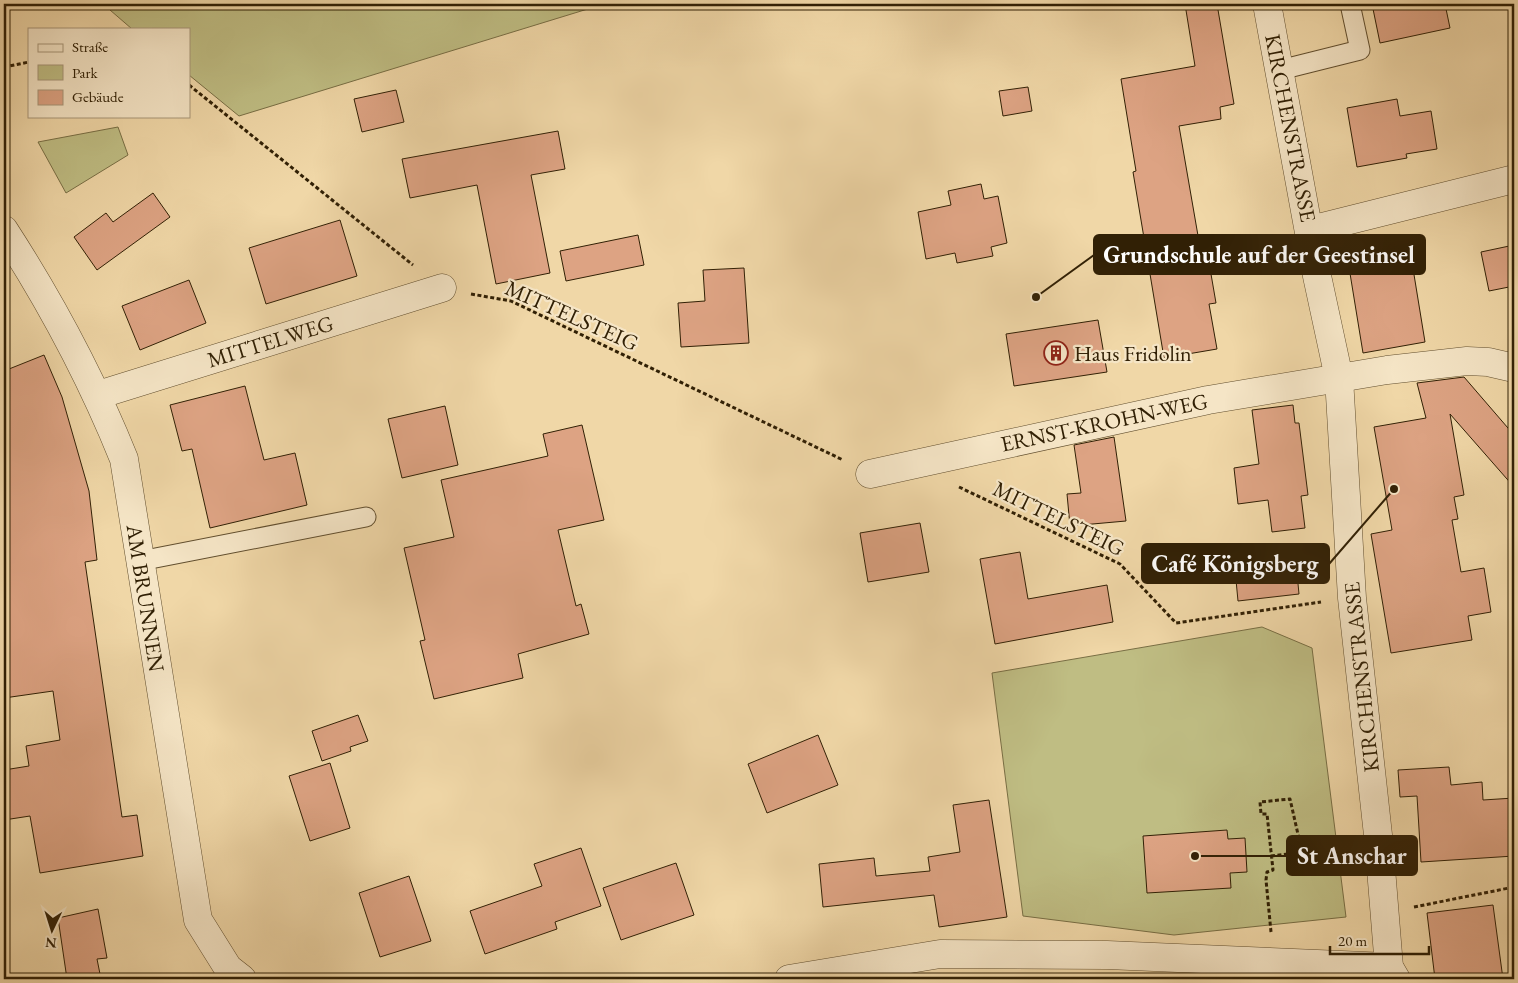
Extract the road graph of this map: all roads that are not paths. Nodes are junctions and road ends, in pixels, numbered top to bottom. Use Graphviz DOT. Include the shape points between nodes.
graph roads {
  1 [pos="1267,4"];
  2 [pos="1350,4"];
  3 [pos="1280,70"];
  4 [pos="1514,179"];
  5 [pos="4,230"];
  6 [pos="1310,230"];
  7 [pos="442,288"];
  8 [pos="1514,368"];
  9 [pos="1339,378"];
  10 [pos="98,395"];
  11 [pos="870,474"];
  12 [pos="366,517"];
  13 [pos="140,561"];
  14 [pos="1392,973"];
  15 [pos="242,979"];
  16 [pos="789,979"];
  1 -- 3 [label="street, KIRCHENSTRASSE"];
  2 -- 3 [label="lane" via="1360,50"];
  3 -- 6 [label="street, KIRCHENSTRASSE"];
  4 -- 6 [label="street"];
  5 -- 10 [label="street, AM BRUNNEN" via="38,282"];
  6 -- 9 [label="street, KIRCHENSTRASSE"];
  7 -- 10 [label="street, MITTELWEG"];
  8 -- 9 [label="street, ERNST-KROHN-WEG" via="1467,361"];
  9 -- 11 [label="street, ERNST-KROHN-WEG" via="1208,400"];
  9 -- 14 [label="street, KIRCHENSTRASSE" via="1352,598"];
  10 -- 13 [label="street, AM BRUNNEN" via="124,459"];
  12 -- 13 [label="lane"];
  13 -- 15 [label="street, AM BRUNNEN" via="198,920 228,968"];
  14 -- 16 [label="street" via="1107,954 940,954"];
}
